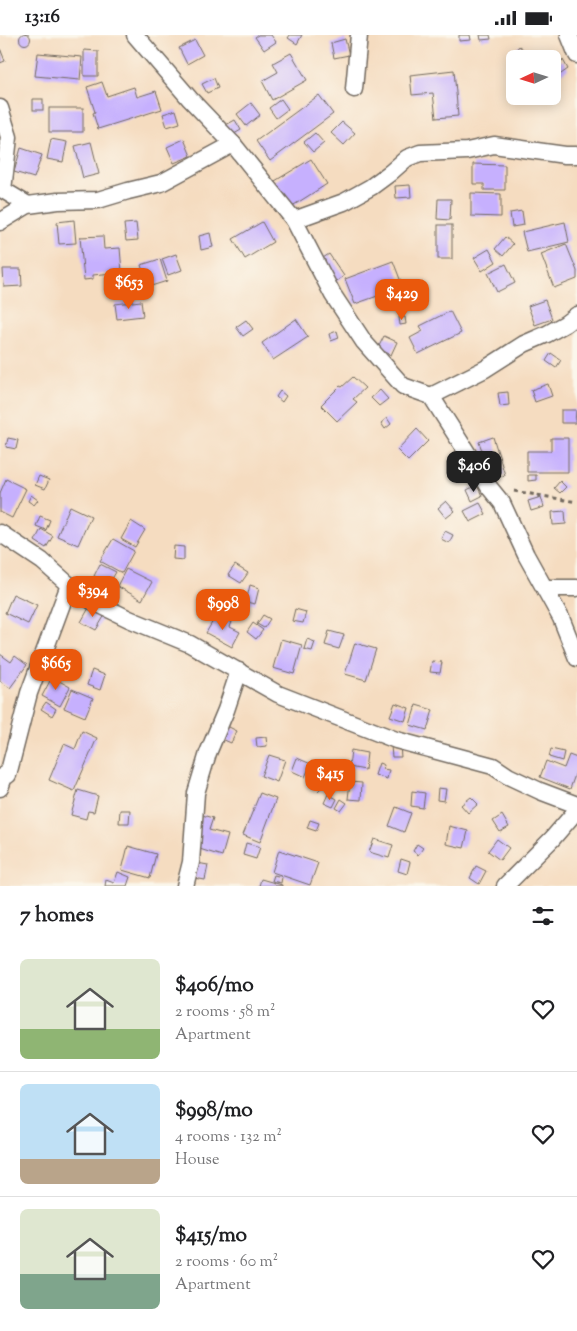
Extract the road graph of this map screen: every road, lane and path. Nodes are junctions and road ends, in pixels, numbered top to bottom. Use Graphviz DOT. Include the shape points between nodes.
graph roads {
  1 [pos="135,35"];
  2 [pos="359,35"];
  3 [pos="569,35"];
  4 [pos="577,55"];
  5 [pos="354,89"];
  6 [pos="0,108"];
  7 [pos="233,144"];
  8 [pos="577,155"];
  9 [pos="28,205"];
  10 [pos="294,220"];
  11 [pos="0,222"];
  12 [pos="577,315"];
  13 [pos="431,396"];
  14 [pos="489,487"];
  15 [pos="577,502"];
  16 [pos="0,533"];
  17 [pos="69,585"];
  18 [pos="545,588"];
  19 [pos="577,588"];
  20 [pos="577,659"];
  21 [pos="239,671"];
  22 [pos="0,789"];
  23 [pos="577,805"];
  24 [pos="577,810"];
  25 [pos="186,886"];
  26 [pos="505,886"];
  1 -- 7 [label="street"];
  2 -- 5 [label="street"];
  3 -- 4 [label="street"];
  6 -- 9 [label="street" via="9,137 3,190"];
  7 -- 9 [label="street" via="161,183 98,200"];
  7 -- 10 [label="street"];
  8 -- 10 [label="street" via="494,145 467,151 420,153 406,158 371,187"];
  9 -- 11 [label="street"];
  10 -- 13 [label="street" via="333,295 364,342 403,385"];
  12 -- 13 [label="street" via="485,369"];
  13 -- 14 [label="street"];
  14 -- 15 [label="path"];
  14 -- 18 [label="street" via="502,503"];
  16 -- 17 [label="street" via="42,561"];
  17 -- 21 [label="street" via="92,601 190,644"];
  17 -- 22 [label="street" via="29,693 8,775 5,774"];
  18 -- 19 [label="street"];
  18 -- 20 [label="street"];
  21 -- 23 [label="street" via="278,694 396,740 493,766 508,776"];
  21 -- 25 [label="street" via="196,793"];
  24 -- 26 [label="street"];
}
